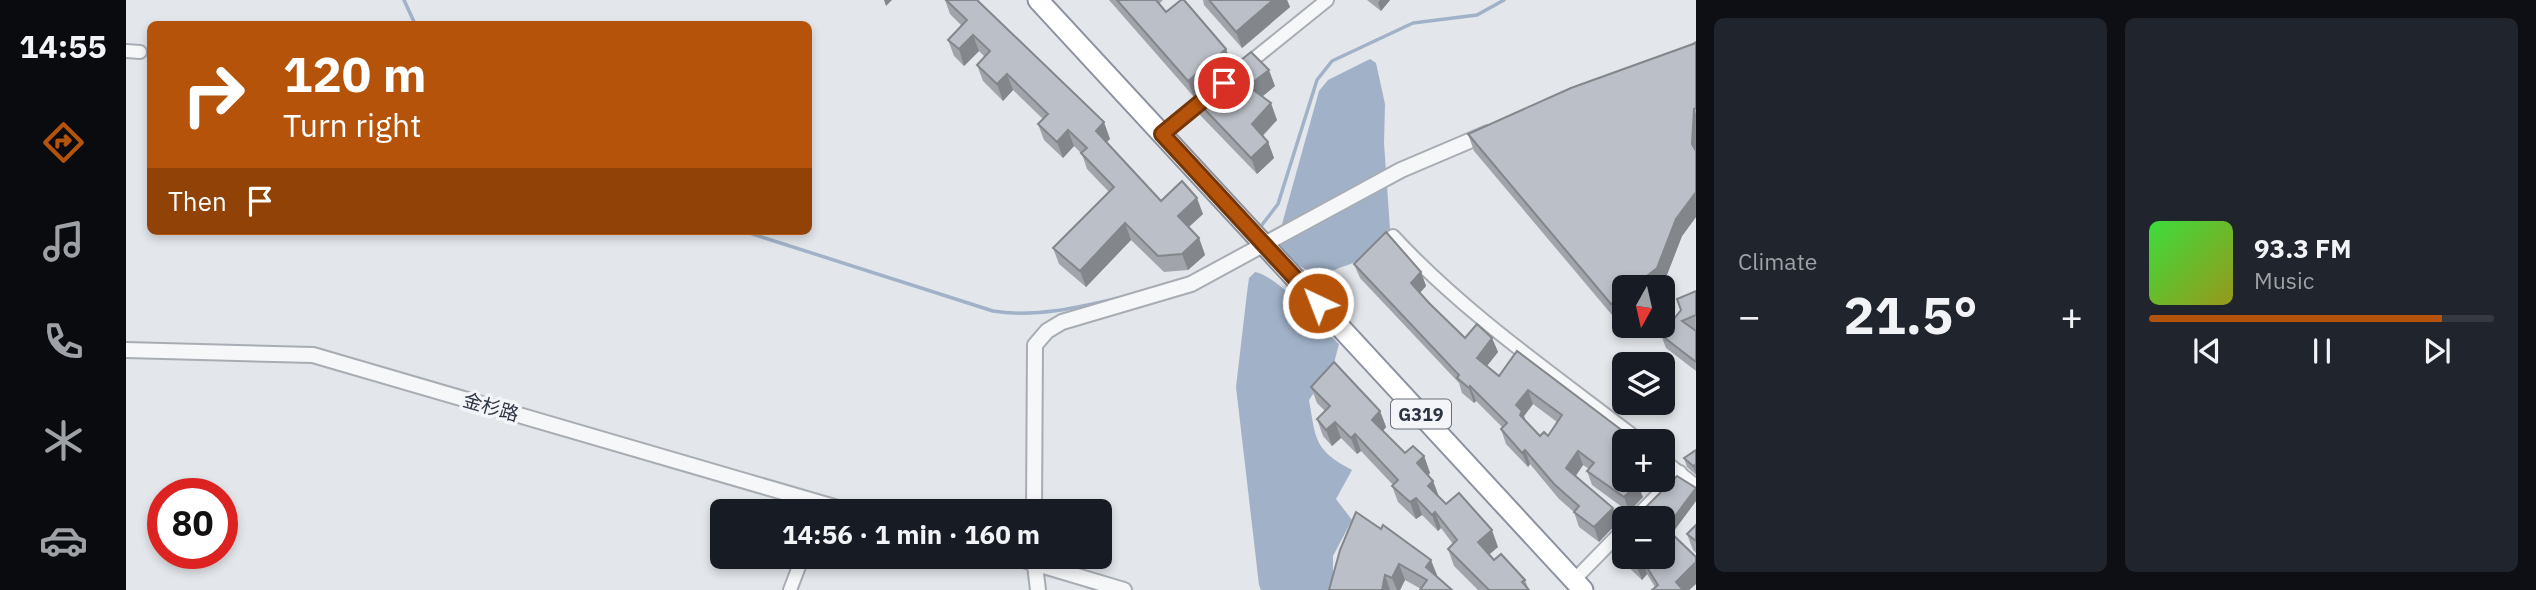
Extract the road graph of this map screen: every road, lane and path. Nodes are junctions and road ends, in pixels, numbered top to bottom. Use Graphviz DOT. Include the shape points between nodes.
graph roads {
  1 [pos="1038,0"];
  2 [pos="1327,0"];
  3 [pos="126,51"];
  4 [pos="140,52"];
  5 [pos="1500,128"];
  6 [pos="1162,134"];
  7 [pos="1393,236"];
  8 [pos="1258,237"];
  9 [pos="126,350"];
  10 [pos="1625,429"];
  11 [pos="1675,469"];
  12 [pos="1679,472"];
  13 [pos="1696,486"];
  14 [pos="792,499"];
  15 [pos="1034,499"];
  16 [pos="1646,506"];
  17 [pos="1612,544"];
  18 [pos="798,569"];
  19 [pos="1035,569"];
  20 [pos="1061,569"];
  21 [pos="1579,585"];
  22 [pos="790,590"];
  23 [pos="1038,590"];
  24 [pos="1124,590"];
  1 -- 6 [label="highway, G319"];
  2 -- 6 [label="street"];
  3 -- 4 [label="street"];
  5 -- 8 [label="street"];
  6 -- 8 [label="highway, G319"];
  7 -- 10 [label="street" via="1420,266"];
  8 -- 15 [label="street" via="1191,284 1062,323 1035,345"];
  8 -- 21 [label="highway, G319"];
  9 -- 14 [label="street, 金杉路" via="313,355"];
  11 -- 12 [label="street"];
  12 -- 13 [label="street"];
  12 -- 16 [label="street"];
  17 -- 21 [label="street"];
  18 -- 22 [label="street"];
  19 -- 23 [label="street"];
  20 -- 24 [label="street"];
}
